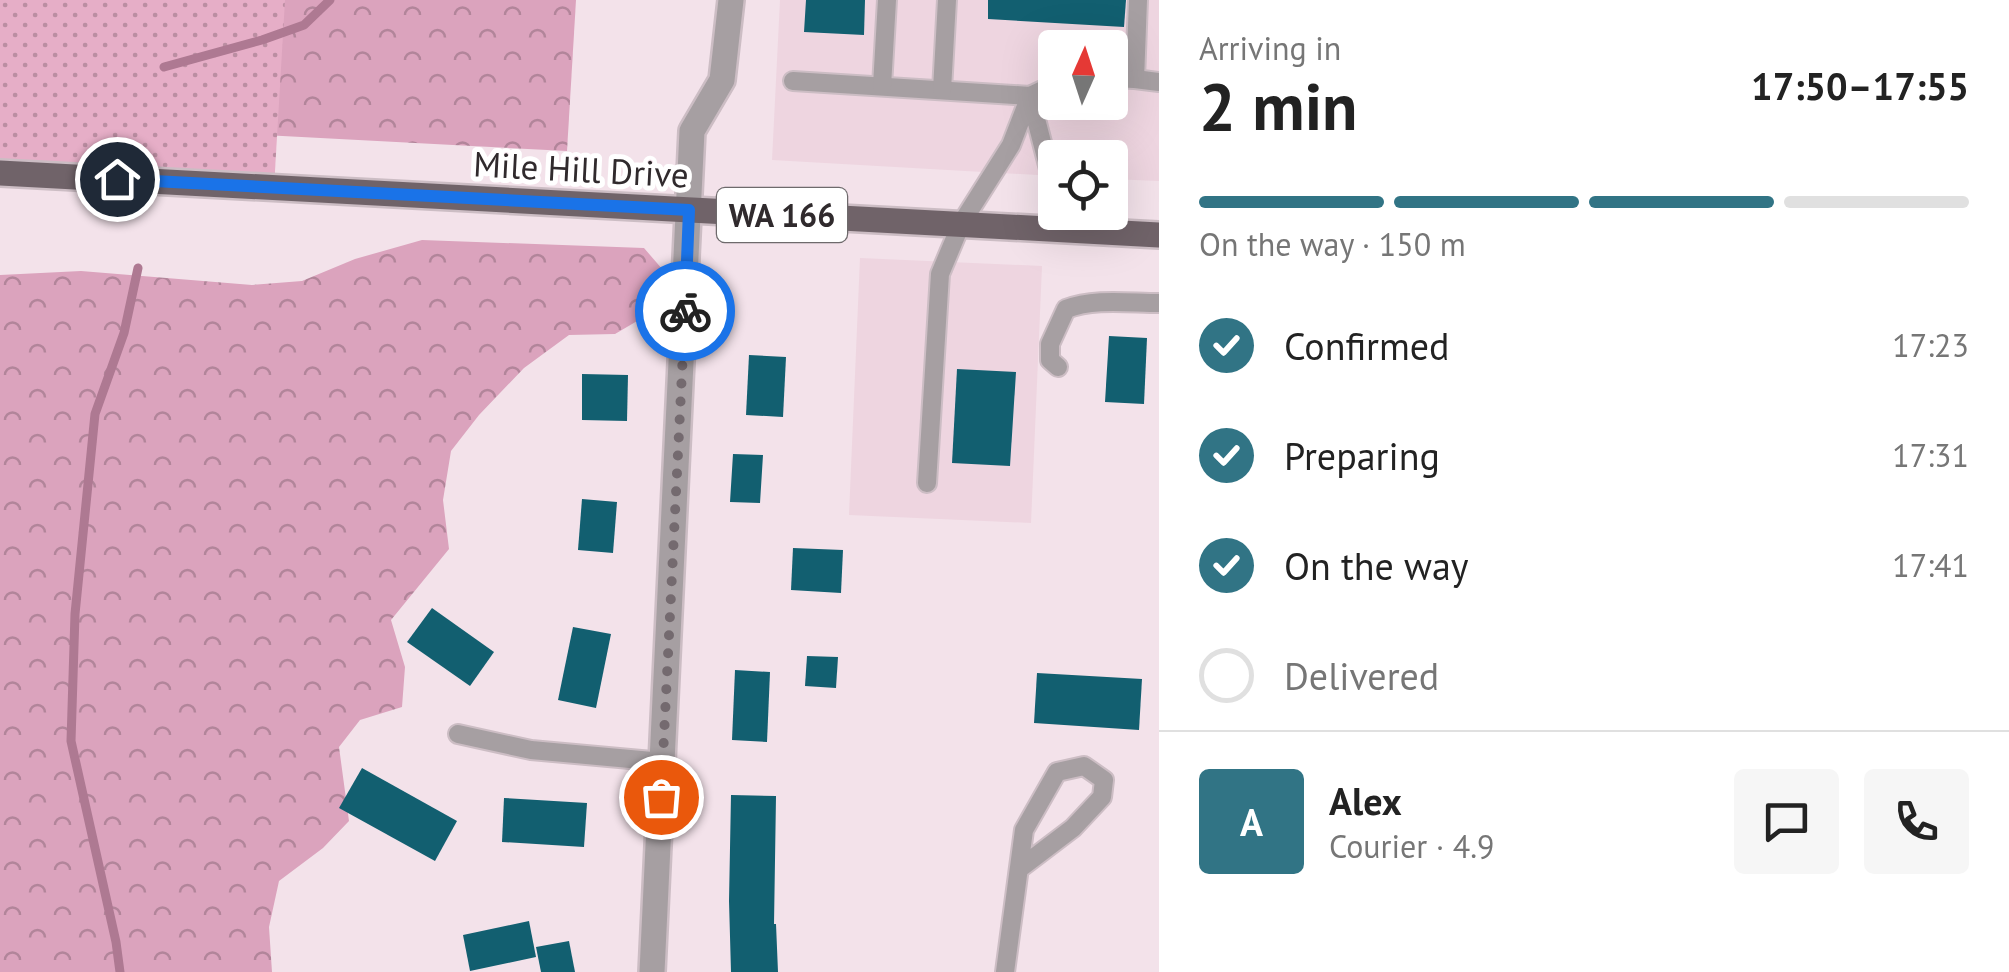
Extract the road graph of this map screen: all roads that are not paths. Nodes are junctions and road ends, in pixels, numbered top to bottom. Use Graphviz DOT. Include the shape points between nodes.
graph roads {
  1 [pos="732,0"];
  2 [pos="887,0"];
  3 [pos="947,0"];
  4 [pos="1138,0"];
  5 [pos="1128,79"];
  6 [pos="1135,79"];
  7 [pos="793,81"];
  8 [pos="1159,82"];
  9 [pos="882,86"];
  10 [pos="942,90"];
  11 [pos="1038,92"];
  12 [pos="1030,96"];
  13 [pos="1042,140"];
  14 [pos="0,173"];
  15 [pos="689,210"];
  16 [pos="1038,223"];
  17 [pos="961,224"];
  18 [pos="1128,230"];
  19 [pos="1159,235"];
  20 [pos="1159,303"];
  21 [pos="1058,367"];
  22 [pos="927,482"];
  23 [pos="458,734"];
  24 [pos="662,762"];
  25 [pos="1019,868"];
  26 [pos="652,972"];
  27 [pos="1005,972"];
  1 -- 15 [label="street" via="722,80 692,130"];
  2 -- 9 [label="lane"];
  3 -- 10 [label="lane"];
  4 -- 6 [label="lane"];
  5 -- 6 [label="lane"];
  6 -- 8 [label="lane"];
  7 -- 9 [label="lane"];
  9 -- 10 [label="lane"];
  10 -- 12 [label="lane"];
  11 -- 12 [label="lane"];
  12 -- 13 [label="lane"];
  12 -- 17 [label="lane" via="1012,145"];
  14 -- 15 [label="main road, Mile Hill Drive / WA 166"];
  15 -- 17 [label="main road, Mile Hill Drive / WA 166"];
  15 -- 24 [label="street"];
  16 -- 17 [label="main road, Mile Hill Drive / WA 166"];
  17 -- 22 [label="lane" via="940,274"];
  18 -- 19 [label="main road, Mile Hill Drive / WA 166"];
  20 -- 21 [label="lane" via="1066,310 1050,344 1050,360"];
  23 -- 24 [label="lane" via="531,750"];
  24 -- 26 [label="street"];
  25 -- 25 [label="lane" via="1024,830 1056,772 1084,766 1104,780 1102,797 1073,828"];
  25 -- 27 [label="lane"];
}
